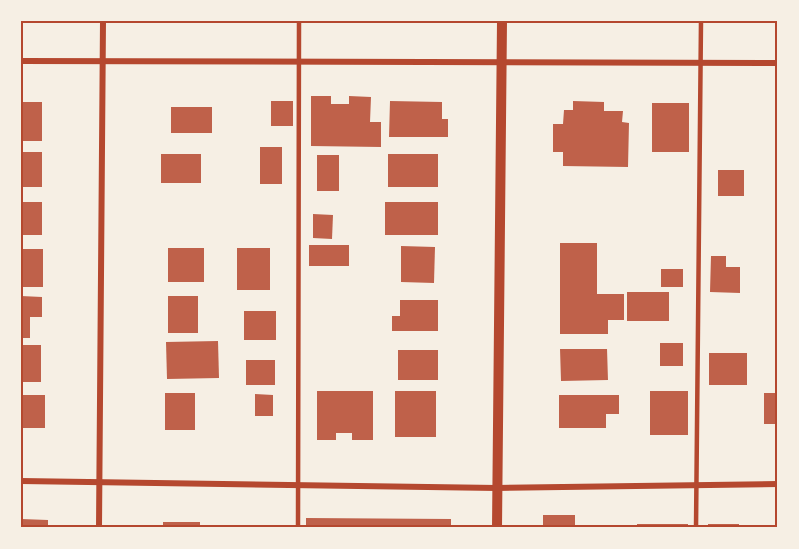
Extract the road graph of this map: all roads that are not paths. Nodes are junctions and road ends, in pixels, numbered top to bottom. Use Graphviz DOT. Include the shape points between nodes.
graph roads {
  1 [pos="103,21"];
  2 [pos="299,21"];
  3 [pos="502,21"];
  4 [pos="701,21"];
  5 [pos="21,61"];
  6 [pos="102,61"];
  7 [pos="298,62"];
  8 [pos="502,63"];
  9 [pos="701,63"];
  10 [pos="778,63"];
  11 [pos="21,481"];
  12 [pos="98,482"];
  13 [pos="778,484"];
  14 [pos="299,485"];
  15 [pos="695,485"];
  16 [pos="497,488"];
  17 [pos="99,528"];
  18 [pos="298,528"];
  19 [pos="497,528"];
  20 [pos="696,528"];
  1 -- 6 [label="street"];
  2 -- 7 [label="lane"];
  3 -- 8 [label="street"];
  4 -- 9 [label="lane"];
  5 -- 6 [label="street"];
  6 -- 7 [label="street"];
  6 -- 12 [label="street"];
  7 -- 8 [label="street"];
  7 -- 14 [label="lane"];
  8 -- 9 [label="street"];
  8 -- 16 [label="street"];
  9 -- 10 [label="street"];
  9 -- 15 [label="lane"];
  11 -- 12 [label="street"];
  12 -- 14 [label="street"];
  12 -- 17 [label="street"];
  13 -- 15 [label="street"];
  14 -- 16 [label="street"];
  14 -- 18 [label="lane"];
  15 -- 16 [label="street"];
  15 -- 20 [label="lane"];
  16 -- 19 [label="street"];
}
